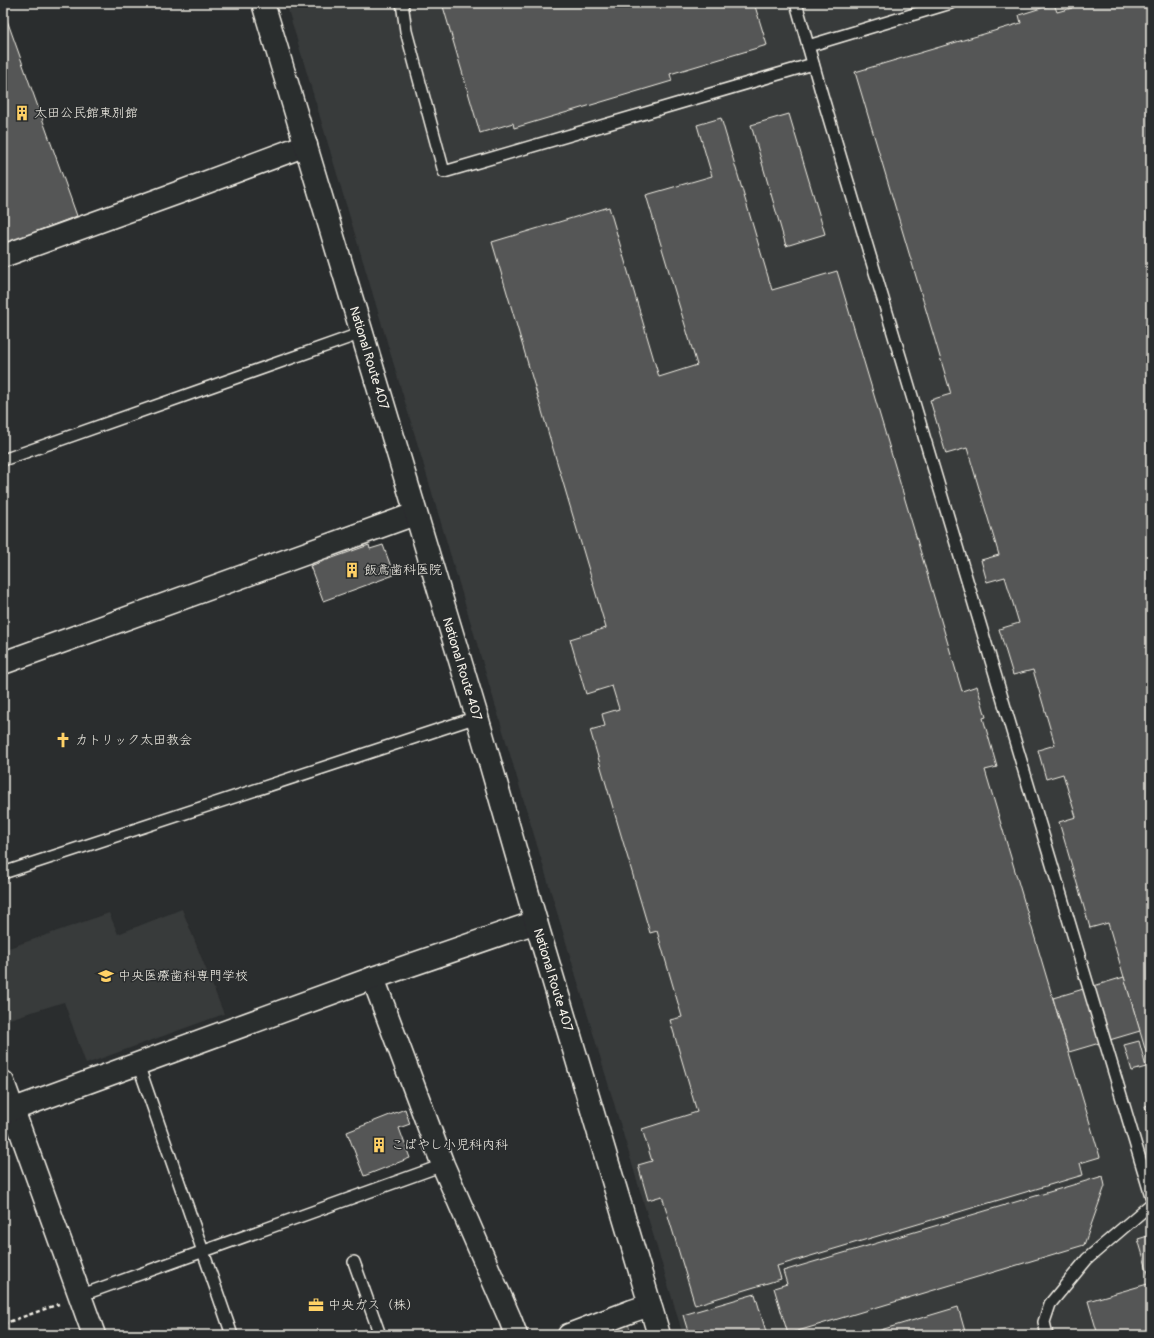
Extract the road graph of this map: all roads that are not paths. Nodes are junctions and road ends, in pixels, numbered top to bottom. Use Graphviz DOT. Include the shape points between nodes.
graph roads {
  1 [pos="262,3"];
  2 [pos="402,3"];
  3 [pos="796,3"];
  4 [pos="951,3"];
  5 [pos="808,46"];
  6 [pos="813,64"];
  7 [pos="306,145"];
  8 [pos="3,256"];
  9 [pos="362,333"];
  10 [pos="3,460"];
  11 [pos="415,514"];
  12 [pos="3,663"];
  13 [pos="477,717"];
  14 [pos="3,873"];
  15 [pos="536,922"];
  16 [pos="374,978"];
  17 [pos="138,1064"];
  18 [pos="3,1082"];
  19 [pos="8,1111"];
  20 [pos="443,1165"];
  21 [pos="1151,1196"];
  22 [pos="1151,1204"];
  23 [pos="203,1251"];
  24 [pos="354,1262"];
  25 [pos="79,1296"];
  26 [pos="650,1305"];
  27 [pos="94,1335"];
  28 [pos="232,1335"];
  29 [pos="380,1335"];
  30 [pos="516,1335"];
  31 [pos="569,1335"];
  32 [pos="659,1335"];
  33 [pos="1047,1335"];
  1 -- 7 [label="main road, National Route 407"];
  2 -- 6 [label="lane" via="406,31 444,172"];
  3 -- 5 [label="lane"];
  4 -- 5 [label="lane"];
  5 -- 6 [label="lane"];
  6 -- 21 [label="lane"];
  7 -- 8 [label="main road"];
  7 -- 9 [label="main road, National Route 407"];
  9 -- 10 [label="lane"];
  9 -- 11 [label="main road, National Route 407"];
  11 -- 12 [label="main road"];
  11 -- 13 [label="main road, National Route 407"];
  13 -- 14 [label="lane"];
  13 -- 15 [label="main road, National Route 407"];
  15 -- 16 [label="main road"];
  15 -- 26 [label="main road, National Route 407"];
  16 -- 17 [label="main road"];
  16 -- 20 [label="main road"];
  17 -- 19 [label="main road"];
  17 -- 23 [label="lane"];
  18 -- 19 [label="main road"];
  19 -- 25 [label="main road"];
  20 -- 23 [label="lane"];
  20 -- 30 [label="main road"];
  22 -- 33 [label="lane" via="1087,1259 1050,1304 1044,1322"];
  23 -- 25 [label="lane"];
  23 -- 28 [label="lane"];
  24 -- 29 [label="lane"];
  25 -- 27 [label="main road"];
  26 -- 31 [label="main road"];
  26 -- 32 [label="main road, National Route 407"];
}
